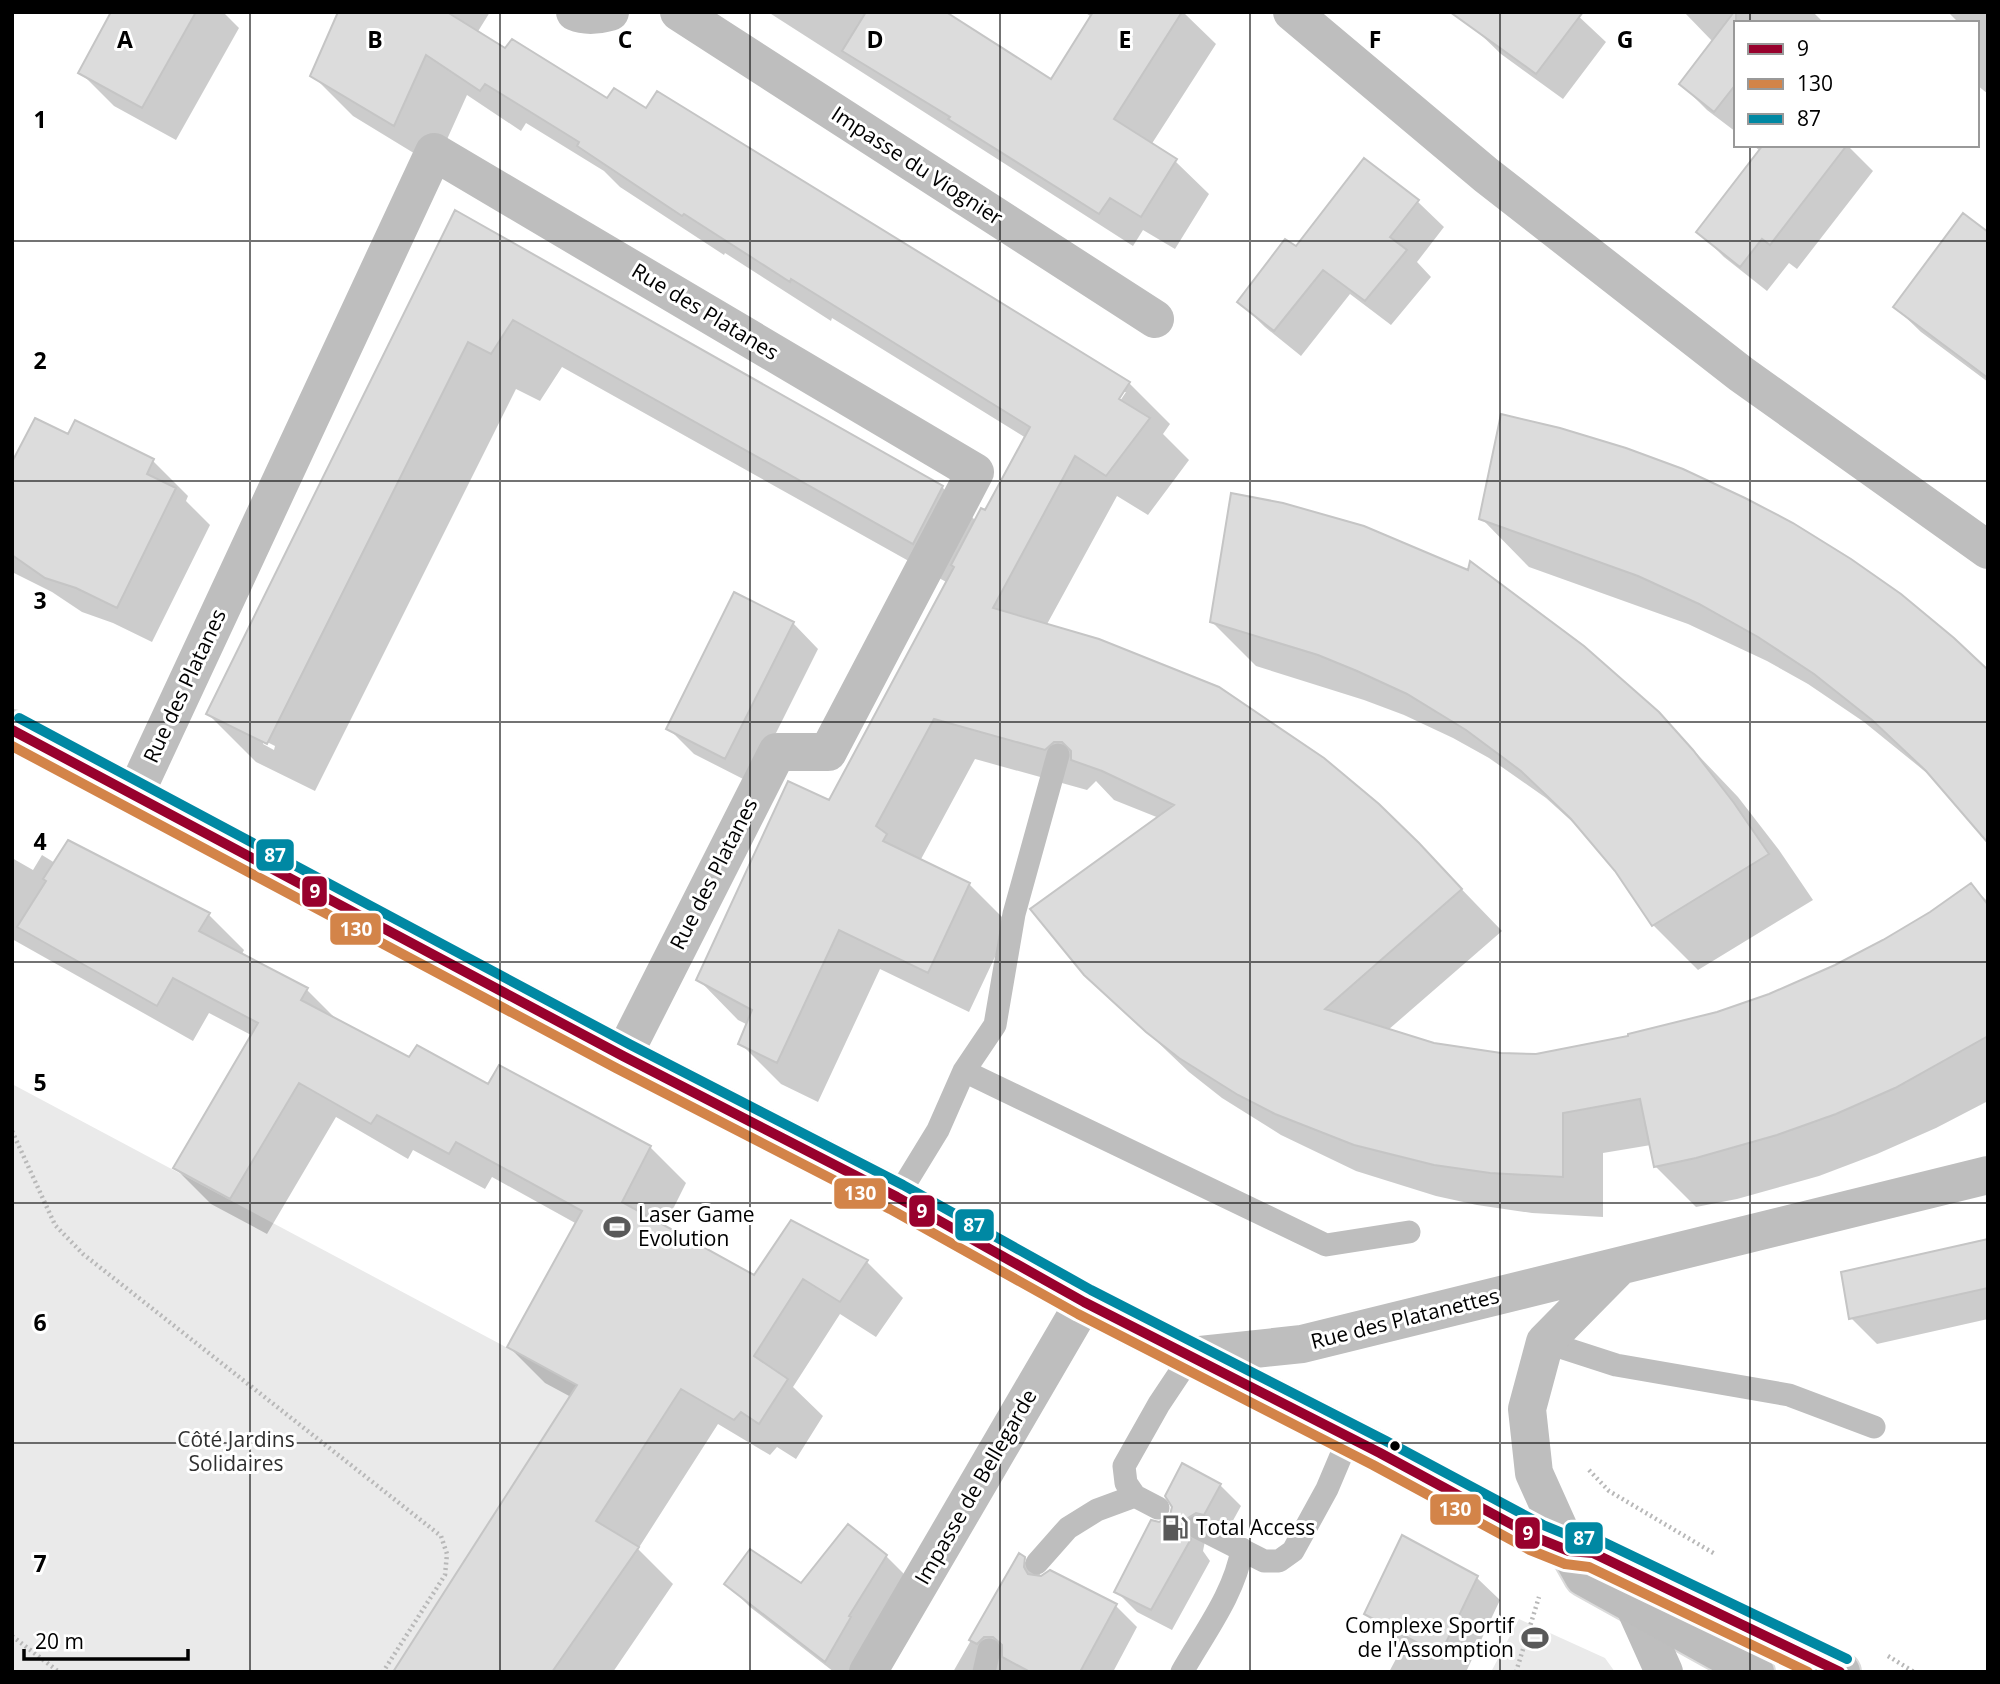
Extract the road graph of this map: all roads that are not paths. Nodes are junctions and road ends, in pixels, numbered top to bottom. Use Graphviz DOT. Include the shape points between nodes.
graph roads {
  1 [pos="575,12"];
  2 [pos="610,12"];
  3 [pos="679,12"];
  4 [pos="1292,12"];
  5 [pos="1155,319"];
  6 [pos="1988,550"];
  7 [pos="12,730"];
  8 [pos="1058,755"];
  9 [pos="135,794"];
  10 [pos="623,1056"];
  11 [pos="964,1072"];
  12 [pos="1988,1175"];
  13 [pos="897,1197"];
  14 [pos="1409,1232"];
  15 [pos="1618,1268"];
  16 [pos="1084,1303"];
  17 [pos="1545,1342"];
  18 [pos="1191,1356"];
  19 [pos="1874,1427"];
  20 [pos="1349,1437"];
  21 [pos="1135,1496"];
  22 [pos="1158,1508"];
  23 [pos="1197,1527"];
  24 [pos="1241,1549"];
  25 [pos="1569,1551"];
  26 [pos="1037,1563"];
  27 [pos="1633,1603"];
  28 [pos="868,1672"];
  29 [pos="1182,1672"];
  30 [pos="1664,1672"];
  31 [pos="1755,1672"];
  32 [pos="1841,1672"];
  1 -- 2 [label="street"];
  3 -- 5 [label="street, Impasse du Viognier"];
  4 -- 6 [label="street" via="1486,175 1719,357"];
  7 -- 9 [label="main road"];
  8 -- 11 [label="lane" via="1014,914 995,1025"];
  9 -- 10 [label="main road"];
  9 -- 10 [label="street, Rue des Platanes" via="434,152 975,472 828,752 776,752"];
  10 -- 13 [label="main road"];
  11 -- 13 [label="lane" via="938,1130"];
  11 -- 14 [label="lane" via="1326,1245"];
  12 -- 15 [label="street, Rue des Platanettes"];
  13 -- 16 [label="main road"];
  15 -- 17 [label="street"];
  15 -- 18 [label="street, Rue des Platanettes" via="1302,1344"];
  16 -- 18 [label="main road"];
  16 -- 28 [label="street, Impasse de Bellegarde"];
  17 -- 19 [label="lane" via="1616,1365 1789,1395"];
  17 -- 25 [label="street" via="1527,1409 1534,1473"];
  18 -- 20 [label="main road"];
  18 -- 21 [label="lane" via="1124,1466 1126,1483"];
  20 -- 24 [label="lane" via="1293,1551 1279,1562 1264,1561"];
  20 -- 25 [label="main road"];
  21 -- 22 [label="lane"];
  21 -- 26 [label="lane" via="1097,1510 1068,1528"];
  23 -- 24 [label="lane"];
  24 -- 29 [label="lane" via="1230,1588"];
  25 -- 27 [label="main road" via="1584,1577"];
  25 -- 32 [label="main road" via="1593,1553"];
  27 -- 30 [label="street"];
  27 -- 31 [label="main road"];
}
